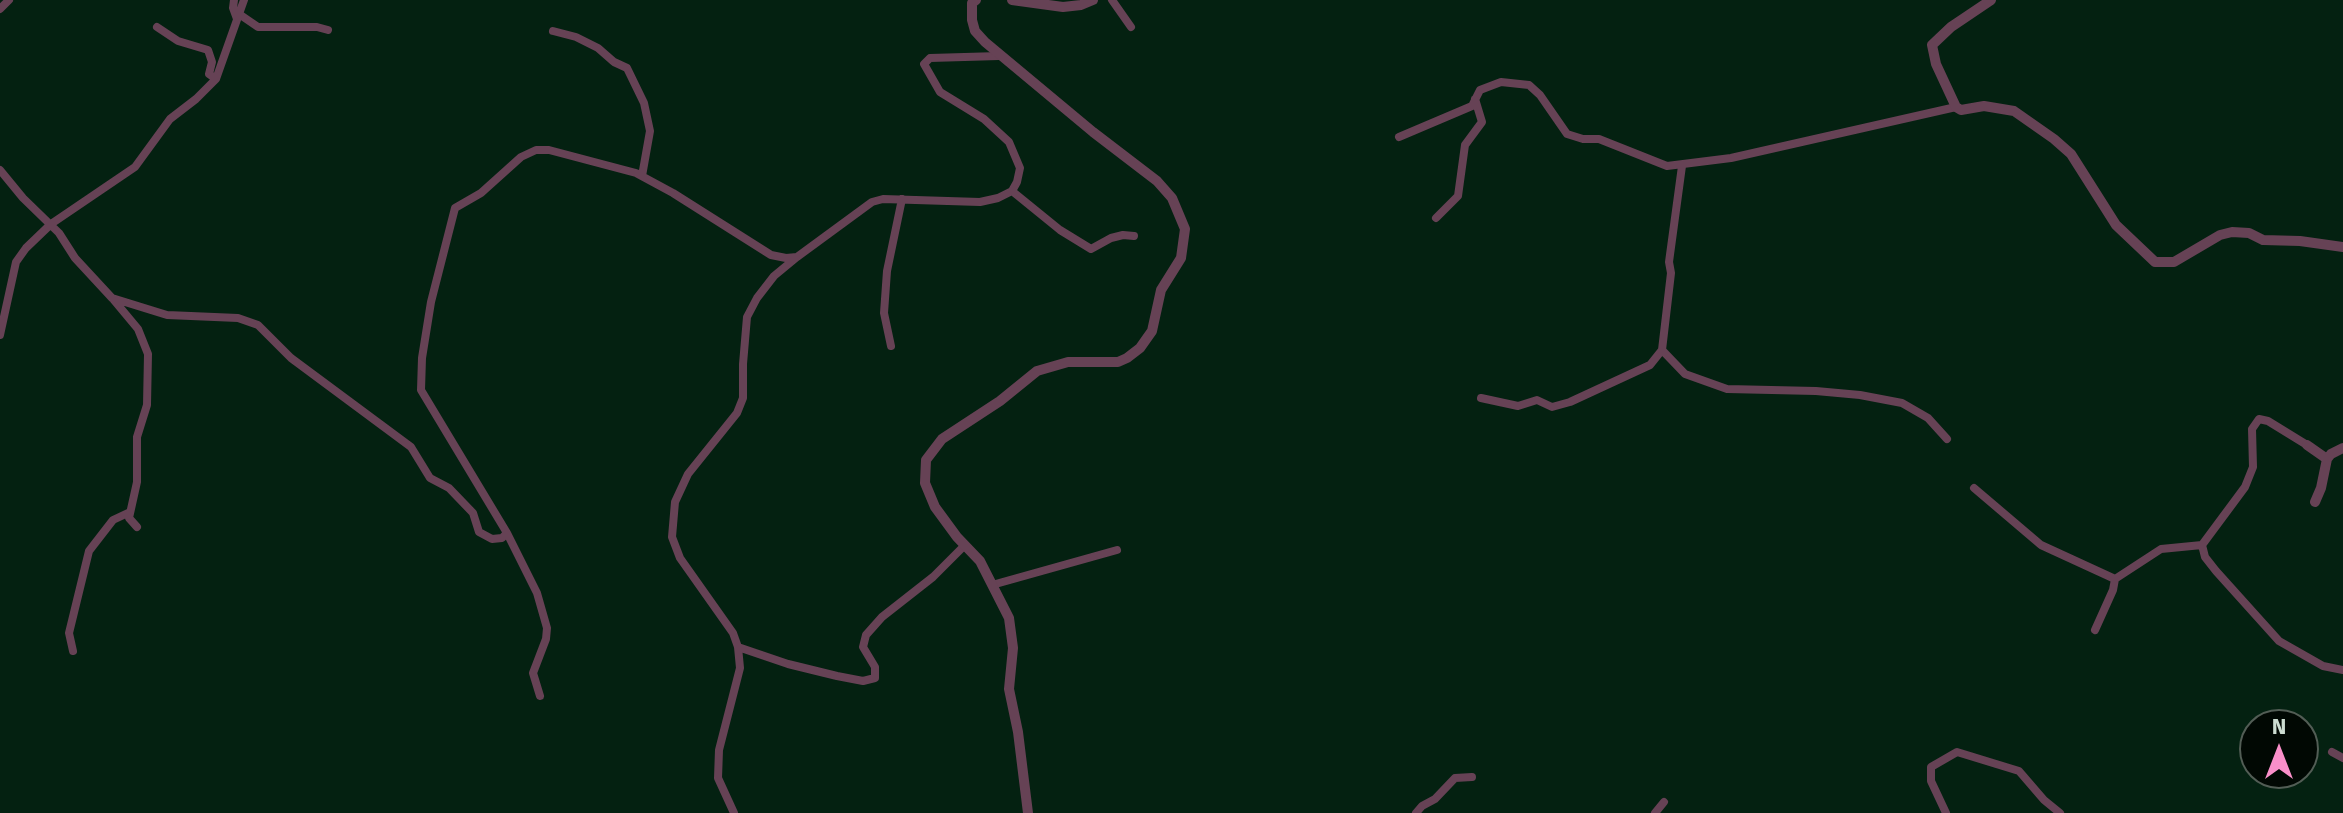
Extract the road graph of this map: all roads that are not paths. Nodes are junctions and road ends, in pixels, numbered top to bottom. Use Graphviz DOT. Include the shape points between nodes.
graph roads {
  1 [pos="9,0"];
  2 [pos="234,0"];
  3 [pos="244,0"];
  4 [pos="976,0"];
  5 [pos="1012,0"];
  6 [pos="1093,0"];
  7 [pos="1112,0"];
  8 [pos="1991,0"];
  9 [pos="0,9"];
  10 [pos="238,17"];
  11 [pos="157,27"];
  12 [pos="1131,27"];
  13 [pos="328,30"];
  14 [pos="553,31"];
  15 [pos="999,56"];
  16 [pos="216,79"];
  17 [pos="1475,99"];
  18 [pos="1956,107"];
  19 [pos="1399,137"];
  20 [pos="1682,166"];
  21 [pos="0,170"];
  22 [pos="642,176"];
  23 [pos="1012,191"];
  24 [pos="902,199"];
  25 [pos="1436,218"];
  26 [pos="51,224"];
  27 [pos="1134,236"];
  28 [pos="2343,247"];
  29 [pos="797,257"];
  30 [pos="112,298"];
  31 [pos="0,335"];
  32 [pos="891,346"];
  33 [pos="1662,350"];
  34 [pos="1481,398"];
  35 [pos="1947,439"];
  36 [pos="2307,445"];
  37 [pos="2343,448"];
  38 [pos="2327,459"];
  39 [pos="1974,488"];
  40 [pos="2315,502"];
  41 [pos="130,512"];
  42 [pos="137,527"];
  43 [pos="507,533"];
  44 [pos="965,545"];
  45 [pos="2202,545"];
  46 [pos="1117,550"];
  47 [pos="2115,579"];
  48 [pos="992,585"];
  49 [pos="2095,630"];
  50 [pos="738,647"];
  51 [pos="73,651"];
  52 [pos="2343,670"];
  53 [pos="540,696"];
  54 [pos="2332,752"];
  55 [pos="2343,758"];
  56 [pos="1472,777"];
  57 [pos="1664,802"];
  58 [pos="734,813"];
  59 [pos="1028,813"];
  60 [pos="1416,813"];
  61 [pos="1655,813"];
  62 [pos="1946,813"];
  63 [pos="2060,813"];
  1 -- 9 [label="street"];
  2 -- 10 [label="street"];
  3 -- 10 [label="street"];
  4 -- 15 [label="street" via="970,12 975,31"];
  5 -- 6 [label="street" via="1063,7"];
  7 -- 12 [label="street"];
  8 -- 18 [label="street" via="1932,45"];
  10 -- 13 [label="street" via="258,27"];
  10 -- 16 [label="street"];
  11 -- 16 [label="street" via="178,41 208,50 209,74"];
  14 -- 22 [label="street" via="598,48 627,68 650,131"];
  15 -- 23 [label="street" via="930,58 924,64 940,92 1009,142 1020,168"];
  15 -- 44 [label="street" via="1163,187 1177,205 1185,243 1161,290 1148,340 1132,355 1118,362 1068,362 1037,371 929,453 923,471 929,494"];
  16 -- 26 [label="street" via="170,119 135,167"];
  17 -- 19 [label="street" via="1472,106"];
  17 -- 20 [label="street" via="1485,86 1529,85 1567,134 1599,139 1667,166"];
  17 -- 25 [label="street" via="1482,122 1465,145 1458,196"];
  18 -- 20 [label="street"];
  18 -- 28 [label="street" via="2014,111 2054,139 2071,154 2116,225 2155,262 2174,262 2232,232"];
  20 -- 33 [label="street"];
  21 -- 26 [label="street"];
  22 -- 29 [label="street" via="771,255"];
  22 -- 43 [label="street" via="536,150 455,208 431,302 421,390"];
  23 -- 24 [label="street" via="980,202"];
  23 -- 27 [label="street" via="1091,249 1111,238"];
  24 -- 29 [label="street" via="872,202"];
  24 -- 32 [label="street" via="887,271 884,313"];
  26 -- 30 [label="street"];
  26 -- 31 [label="street" via="16,262"];
  29 -- 50 [label="street" via="774,276 747,317 743,398 688,474 675,502 672,537 680,558"];
  30 -- 41 [label="street" via="138,329 148,354 147,405 137,437 137,482"];
  30 -- 43 [label="street" via="167,315 238,318 258,325 291,358 411,447 430,478 449,488 473,513 479,532 492,539"];
  33 -- 34 [label="street" via="1650,365 1552,407 1537,400 1518,406"];
  33 -- 35 [label="street" via="1685,374 1727,389 1816,391 1902,403 1928,418"];
  36 -- 38 [label="street"];
  36 -- 45 [label="street" via="2259,419 2252,429 2253,467 2245,487"];
  37 -- 38 [label="street"];
  38 -- 40 [label="street"];
  39 -- 47 [label="street" via="2041,545"];
  41 -- 42 [label="street"];
  41 -- 51 [label="street" via="113,520 89,551 69,633"];
  43 -- 53 [label="street" via="537,593 547,628 533,673"];
  44 -- 48 [label="street"];
  44 -- 50 [label="street" via="866,635 863,647 875,678 850,679"];
  45 -- 47 [label="street" via="2161,549"];
  45 -- 52 [label="street" via="2216,571 2279,641 2323,666"];
  46 -- 48 [label="street"];
  47 -- 49 [label="street"];
  48 -- 59 [label="street" via="1013,636 1009,689"];
  50 -- 58 [label="street" via="740,668 718,764 718,778"];
  54 -- 55 [label="street"];
  56 -- 60 [label="street" via="1455,778"];
  57 -- 61 [label="street"];
  62 -- 63 [label="street" via="1931,781 1931,767 1957,752 2019,771"];
}
